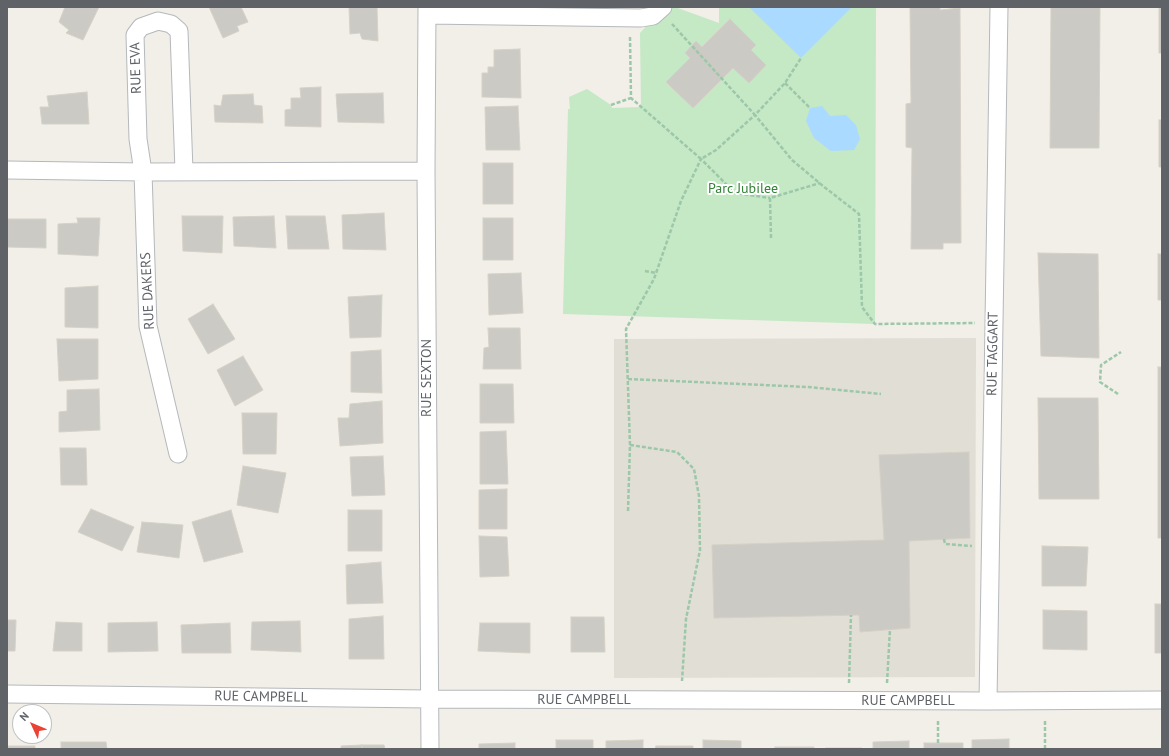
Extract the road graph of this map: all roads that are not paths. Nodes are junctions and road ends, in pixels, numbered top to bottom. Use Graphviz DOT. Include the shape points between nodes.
graph roads {
  1 [pos="999,7"];
  2 [pos="661,9"];
  3 [pos="427,11"];
  4 [pos="7,170"];
  5 [pos="184,171"];
  6 [pos="426,171"];
  7 [pos="144,172"];
  8 [pos="178,454"];
  9 [pos="7,694"];
  10 [pos="429,699"];
  11 [pos="1162,700"];
  12 [pos="988,702"];
  13 [pos="430,749"];
  1 -- 12 [label="street, RUE TAGGART"];
  2 -- 3 [label="street" via="653,16 629,17"];
  3 -- 6 [label="street, RUE SEXTON"];
  4 -- 7 [label="street"];
  5 -- 6 [label="street"];
  5 -- 7 [label="street"];
  5 -- 7 [label="street, RUE EVA" via="179,31 170,24 158,21 141,27 135,35 138,139"];
  6 -- 10 [label="street, RUE SEXTON"];
  7 -- 8 [label="street, RUE DAKERS" via="148,326"];
  9 -- 10 [label="street, RUE CAMPBELL"];
  10 -- 12 [label="street, RUE CAMPBELL"];
  10 -- 13 [label="street, RUE SEXTON"];
  11 -- 12 [label="street, RUE CAMPBELL"];
}
